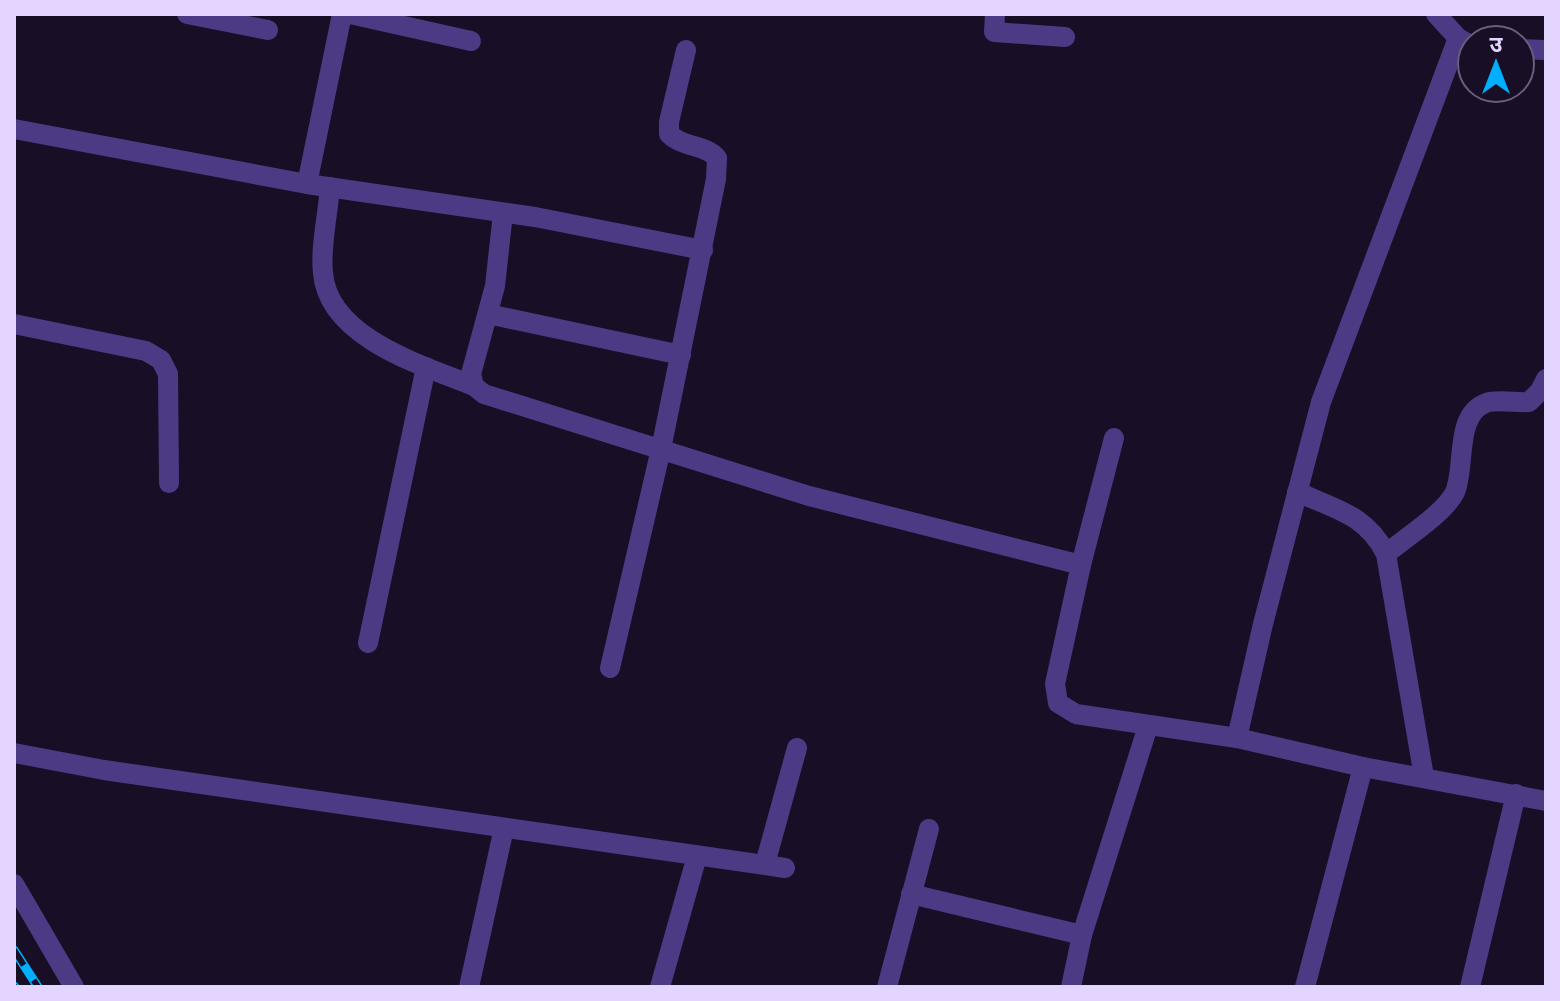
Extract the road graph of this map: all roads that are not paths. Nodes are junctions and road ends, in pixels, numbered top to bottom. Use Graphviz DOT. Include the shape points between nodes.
graph roads {
  1 [pos="187,14"];
  2 [pos="342,14"];
  3 [pos="350,14"];
  4 [pos="995,14"];
  5 [pos="1436,14"];
  6 [pos="268,30"];
  7 [pos="1456,33"];
  8 [pos="1065,37"];
  9 [pos="471,41"];
  10 [pos="686,50"];
  11 [pos="1456,64"];
  12 [pos="14,129"];
  13 [pos="307,184"];
  14 [pos="330,187"];
  15 [pos="503,213"];
  16 [pos="703,250"];
  17 [pos="488,314"];
  18 [pos="14,324"];
  19 [pos="681,355"];
  20 [pos="426,367"];
  21 [pos="1546,379"];
  22 [pos="474,386"];
  23 [pos="1114,438"];
  24 [pos="661,449"];
  25 [pos="169,483"];
  26 [pos="1297,492"];
  27 [pos="1386,554"];
  28 [pos="1081,565"];
  29 [pos="368,643"];
  30 [pos="610,668"];
  31 [pos="1148,726"];
  32 [pos="1237,738"];
  33 [pos="797,748"];
  34 [pos="14,753"];
  35 [pos="1363,767"];
  36 [pos="1424,777"];
  37 [pos="1516,794"];
  38 [pos="1546,801"];
  39 [pos="504,828"];
  40 [pos="929,829"];
  41 [pos="697,856"];
  42 [pos="14,884"];
  43 [pos="911,894"];
  44 [pos="1082,935"];
  45 [pos="74,987"];
  46 [pos="469,987"];
  47 [pos="660,987"];
  48 [pos="887,987"];
  49 [pos="1071,987"];
  50 [pos="1305,987"];
  51 [pos="1470,987"];
  1 -- 6 [label="street"];
  2 -- 13 [label="street"];
  3 -- 9 [label="street"];
  4 -- 8 [label="street" via="994,32"];
  5 -- 7 [label="street"];
  10 -- 16 [label="street" via="669,134 676,142 712,151 717,158"];
  11 -- 26 [label="street" via="1321,402"];
  12 -- 13 [label="street"];
  13 -- 14 [label="street"];
  14 -- 15 [label="street"];
  14 -- 20 [label="street" via="323,273 335,306 374,343"];
  15 -- 16 [label="street"];
  15 -- 17 [label="street"];
  16 -- 19 [label="street"];
  17 -- 19 [label="street"];
  17 -- 22 [label="street" via="471,374"];
  18 -- 25 [label="street" via="146,351 161,360 168,374"];
  19 -- 24 [label="street"];
  20 -- 22 [label="street"];
  20 -- 29 [label="street"];
  21 -- 27 [label="street" via="1529,402 1488,402 1474,410 1466,425 1454,495"];
  22 -- 24 [label="street" via="484,394"];
  23 -- 28 [label="street"];
  24 -- 28 [label="street" via="809,496"];
  24 -- 30 [label="street"];
  26 -- 27 [label="street" via="1361,521 1377,534"];
  26 -- 32 [label="street"];
  27 -- 36 [label="street"];
  28 -- 31 [label="street" via="1055,684 1058,703 1076,714"];
  31 -- 32 [label="street"];
  31 -- 44 [label="street"];
  32 -- 35 [label="street"];
  33 -- 41 [label="street" via="775,866"];
  34 -- 39 [label="street"];
  35 -- 36 [label="street"];
  35 -- 50 [label="street"];
  36 -- 37 [label="street"];
  37 -- 38 [label="street"];
  37 -- 51 [label="street"];
  39 -- 41 [label="street"];
  39 -- 46 [label="street"];
  40 -- 43 [label="street"];
  41 -- 47 [label="street"];
  42 -- 45 [label="street"];
  43 -- 44 [label="street"];
  43 -- 48 [label="street"];
  44 -- 49 [label="street"];
}
